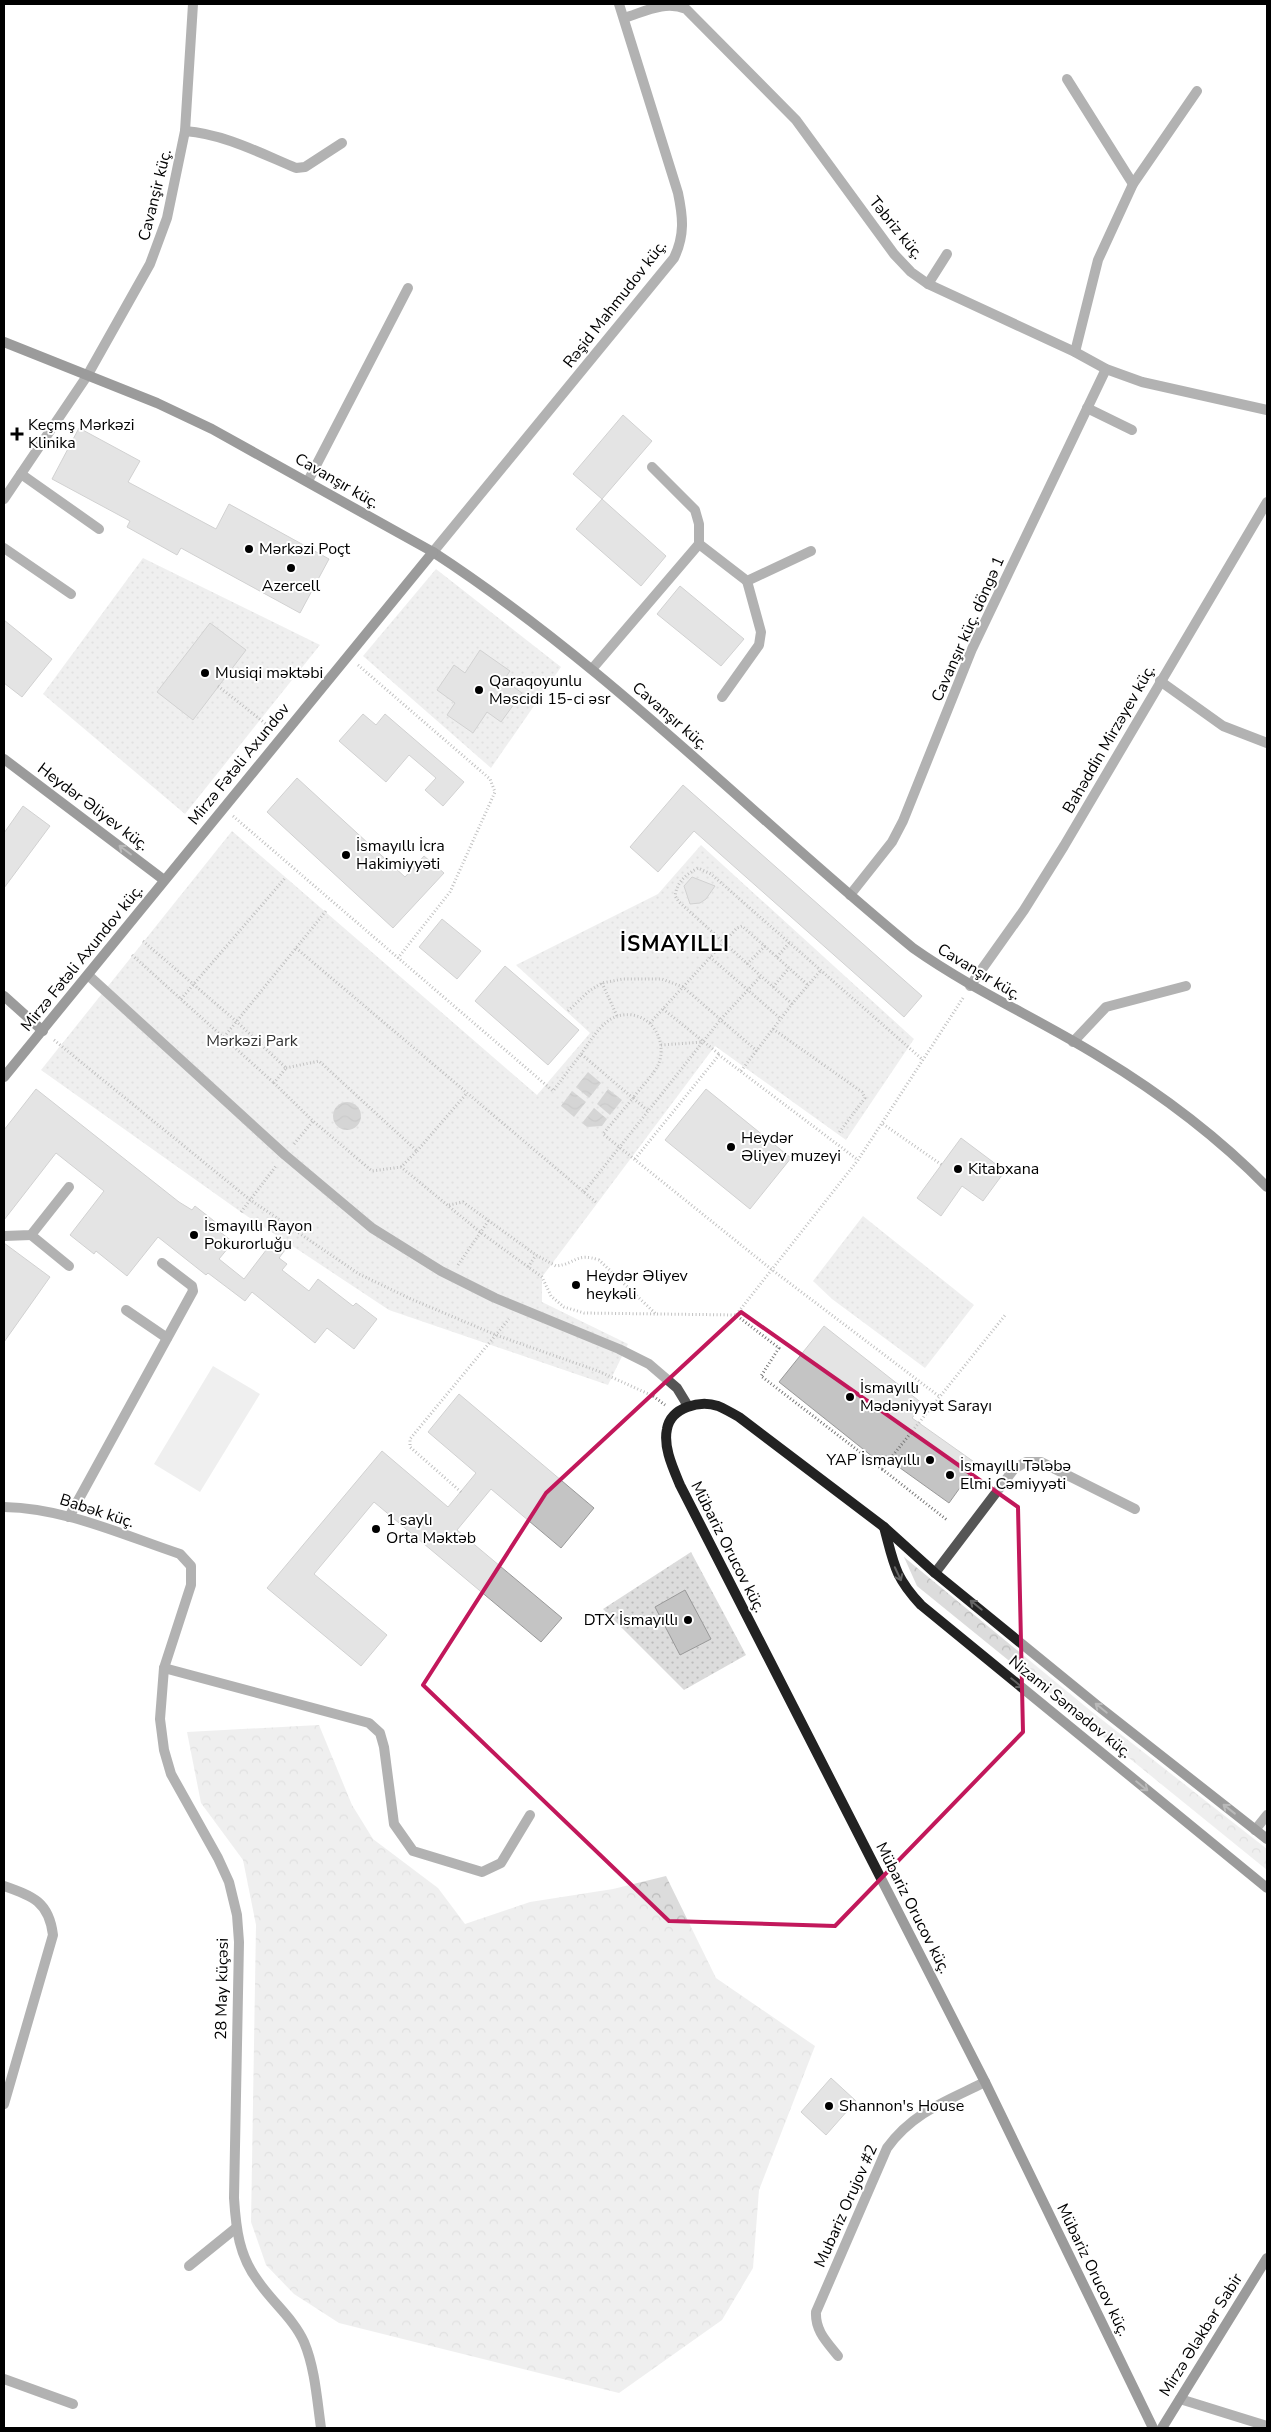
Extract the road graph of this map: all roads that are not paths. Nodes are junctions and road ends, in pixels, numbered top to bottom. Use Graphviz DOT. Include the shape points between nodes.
graph roads {
  1 [pos="193,4"];
  2 [pos="619,4"];
  3 [pos="677,4"];
  4 [pos="624,18"];
  5 [pos="1067,79"];
  6 [pos="1197,91"];
  7 [pos="185,131"];
  8 [pos="342,143"];
  9 [pos="1133,184"];
  10 [pos="947,254"];
  11 [pos="928,284"];
  12 [pos="408,288"];
  13 [pos="4,342"];
  14 [pos="1075,352"];
  15 [pos="1106,369"];
  16 [pos="87,376"];
  17 [pos="1088,408"];
  18 [pos="1267,410"];
  19 [pos="1132,430"];
  20 [pos="652,467"];
  21 [pos="21,474"];
  22 [pos="308,481"];
  23 [pos="4,499"];
  24 [pos="1267,502"];
  25 [pos="99,529"];
  26 [pos="699,544"];
  27 [pos="4,548"];
  28 [pos="433,552"];
  29 [pos="811,552"];
  30 [pos="748,581"];
  31 [pos="71,594"];
  32 [pos="592,669"];
  33 [pos="1160,681"];
  34 [pos="722,698"];
  35 [pos="1267,743"];
  36 [pos="4,758"];
  37 [pos="164,880"];
  38 [pos="850,895"];
  39 [pos="88,975"];
  40 [pos="970,986"];
  41 [pos="1186,986"];
  42 [pos="4,996"];
  43 [pos="43,1031"];
  44 [pos="1073,1042"];
  45 [pos="4,1077"];
  46 [pos="69,1187"];
  47 [pos="1267,1187"];
  48 [pos="31,1235"];
  49 [pos="4,1236"];
  50 [pos="162,1263"];
  51 [pos="68,1266"];
  52 [pos="126,1310"];
  53 [pos="167,1338"];
  54 [pos="688,1406"];
  55 [pos="4,1507"];
  56 [pos="1135,1509"];
  57 [pos="69,1517"];
  58 [pos="884,1528"];
  59 [pos="180,1554"];
  60 [pos="936,1572"];
  61 [pos="164,1668"];
  62 [pos="530,1815"];
  63 [pos="1267,1815"];
  64 [pos="1255,1830"];
  65 [pos="1267,1839"];
  66 [pos="4,1886"];
  67 [pos="1267,1888"];
  68 [pos="985,2082"];
  69 [pos="4,2104"];
  70 [pos="236,2228"];
  71 [pos="1267,2258"];
  72 [pos="189,2266"];
  73 [pos="838,2356"];
  74 [pos="4,2379"];
  75 [pos="1180,2399"];
  76 [pos="73,2404"];
  77 [pos="1267,2426"];
  78 [pos="321,2428"];
  79 [pos="1153,2428"];
  80 [pos="1162,2428"];
  1 -- 7 [label="street, Cavanşir küç."];
  2 -- 4 [label="street, Rəşid Mahmudov küç."];
  3 -- 4 [label="street, Təbriz küç."];
  3 -- 11 [label="street, Təbriz küç." via="703,25 796,120 888,246 911,272"];
  4 -- 28 [label="street, Rəşid Mahmudov küç." via="678,193 684,218 682,242 674,258"];
  5 -- 9 [label="street"];
  6 -- 9 [label="street"];
  7 -- 8 [label="street" via="229,140 296,168 306,167"];
  7 -- 16 [label="street, Cavanşir küç." via="158,247"];
  9 -- 14 [label="street" via="1098,260"];
  10 -- 11 [label="street"];
  11 -- 14 [label="street, Təbriz küç."];
  12 -- 22 [label="street"];
  13 -- 16 [label="street, Cavanşır küç."];
  14 -- 15 [label="street, Təbriz küç."];
  15 -- 17 [label="street, Cavanşır küç. döngə 1"];
  15 -- 18 [label="street, Təbriz küç." via="1142,382"];
  16 -- 21 [label="street, Cavanşir küç."];
  16 -- 22 [label="street, Cavanşır küç." via="212,429"];
  17 -- 19 [label="street"];
  17 -- 38 [label="street, Cavanşır küç. döngə 1" via="972,650 903,821 886,850"];
  20 -- 26 [label="street" via="695,510"];
  21 -- 23 [label="street, Cavanşir küç."];
  21 -- 25 [label="street"];
  22 -- 28 [label="street, Cavanşır küç."];
  24 -- 33 [label="street, Bahəddin Mirzəyev küç."];
  26 -- 30 [label="street"];
  26 -- 32 [label="street"];
  27 -- 31 [label="street"];
  28 -- 32 [label="street, Cavanşır küç." via="509,604"];
  28 -- 37 [label="street, Mirzə Fətəli Axundov"];
  29 -- 30 [label="street"];
  30 -- 34 [label="street" via="761,632 759,645"];
  32 -- 38 [label="street, Cavanşır küç."];
  33 -- 35 [label="street" via="1223,726"];
  33 -- 40 [label="street, Bahəddin Mirzəyev küç." via="1064,846"];
  37 -- 36 [label="street, Heydər Əliyev küç., one-way"];
  37 -- 39 [label="street, Mirzə Fətəli Axundov küç."];
  38 -- 40 [label="street, Cavanşır küç." via="913,948"];
  39 -- 43 [label="street, Mirzə Fətəli Axundov küç."];
  39 -- 54 [label="street" via="339,1202 402,1248 518,1309 649,1364 677,1388"];
  40 -- 44 [label="street, Cavanşır küç."];
  41 -- 44 [label="street" via="1106,1007"];
  42 -- 43 [label="street"];
  43 -- 45 [label="street, Mirzə Fətəli Axundov küç."];
  44 -- 47 [label="street, Cavanşır küç." via="1194,1120"];
  46 -- 48 [label="street"];
  48 -- 49 [label="street"];
  48 -- 51 [label="street"];
  50 -- 53 [label="street" via="192,1286 193,1291"];
  52 -- 53 [label="street"];
  53 -- 57 [label="street"];
  54 -- 58 [label="street" via="702,1403 718,1406 739,1417"];
  54 -- 68 [label="street, Mübariz Orucov küç." via="675,1413 667,1427 667,1444 680,1485"];
  55 -- 57 [label="street, Babək küç." via="28,1507"];
  56 -- 60 [label="street" via="1042,1462 1026,1462 1014,1469"];
  57 -- 59 [label="street, Babək küç."];
  58 -- 60 [label="street"];
  58 -- 67 [label="street, Nizami Səmədov küç., one-way" via="896,1573 921,1605"];
  59 -- 61 [label="street, 28 May küçəsi" via="191,1566 193,1576"];
  64 -- 60 [label="street, one-way"];
  61 -- 62 [label="street" via="369,1723 380,1733 384,1747 394,1824 414,1851 482,1872 501,1863"];
  61 -- 70 [label="street, 28 May küçəsi" via="160,1719 169,1766 229,1882 237,1915"];
  63 -- 64 [label="street"];
  64 -- 65 [label="street"];
  66 -- 69 [label="street" via="43,1904 51,1918 53,1935"];
  68 -- 73 [label="street, Mubariz Orujov #2" via="916,2117 897,2134 888,2148 816,2312 820,2333"];
  68 -- 79 [label="street, Mübariz Orucov küç."];
  70 -- 72 [label="street"];
  70 -- 78 [label="street, 28 May küçəsi" via="249,2268 304,2342 310,2359"];
  71 -- 75 [label="street, Mirzə Ələkbər Sabir"];
  74 -- 76 [label="street"];
  75 -- 77 [label="street"];
  75 -- 80 [label="street, Mirzə Ələkbər Sabir"];
}
